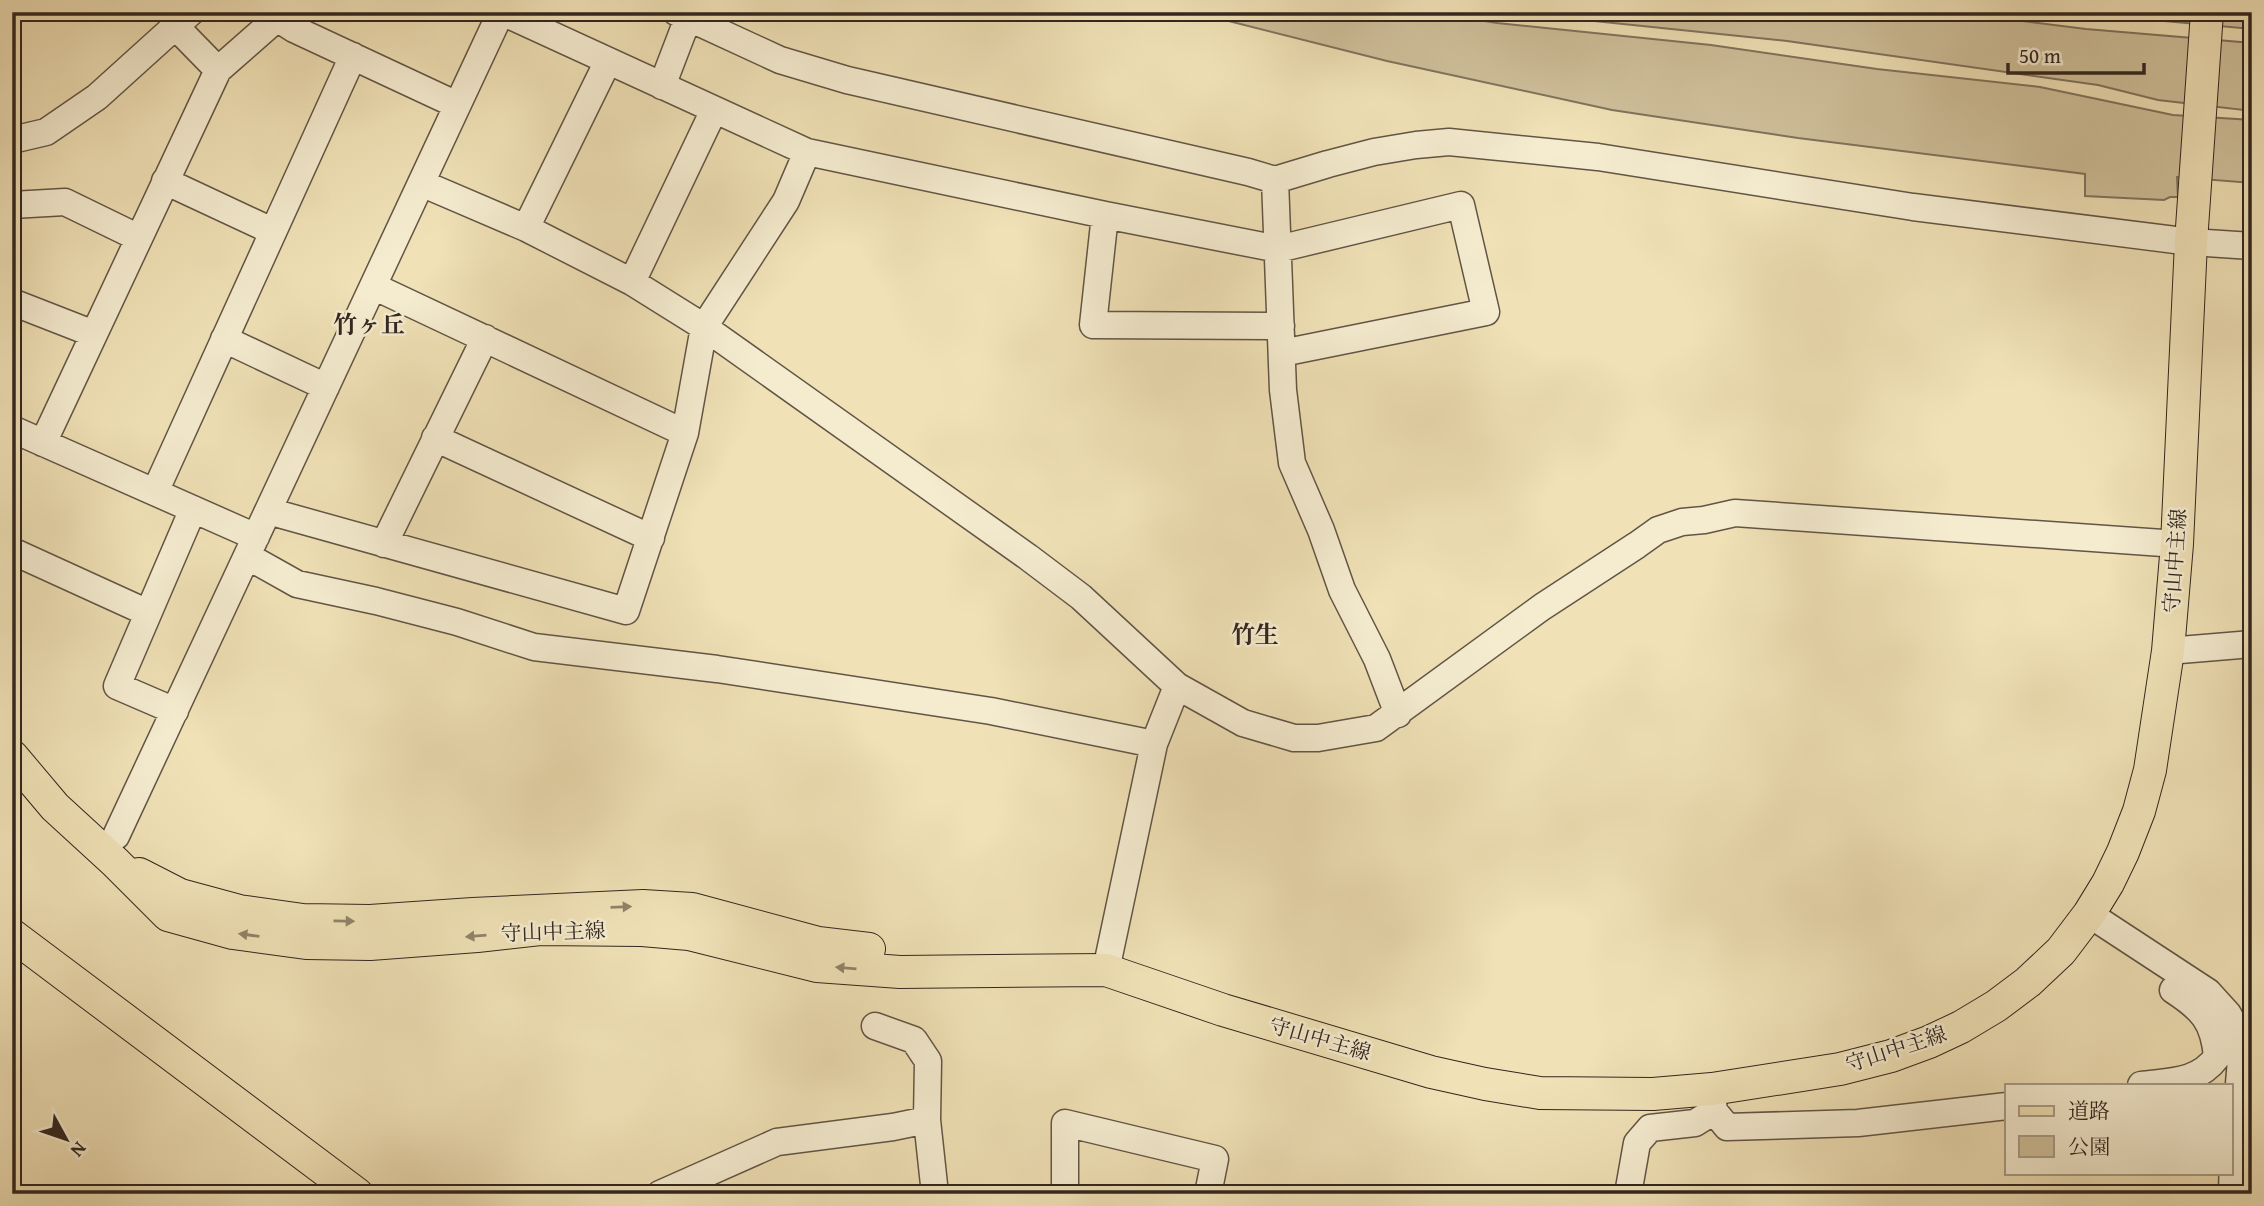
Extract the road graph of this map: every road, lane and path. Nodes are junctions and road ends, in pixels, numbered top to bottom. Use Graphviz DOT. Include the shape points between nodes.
graph roads {
  1 [pos="502,12"];
  2 [pos="2207,12"];
  3 [pos="280,15"];
  4 [pos="682,15"];
  5 [pos="183,19"];
  6 [pos="353,56"];
  7 [pos="608,61"];
  8 [pos="218,70"];
  9 [pos="662,86"];
  10 [pos="457,104"];
  11 [pos="714,110"];
  12 [pos="12,140"];
  13 [pos="807,152"];
  14 [pos="1275,180"];
  15 [pos="165,181"];
  16 [pos="421,183"];
  17 [pos="12,205"];
  18 [pos="1104,215"];
  19 [pos="526,228"];
  20 [pos="272,231"];
  21 [pos="139,238"];
  22 [pos="2191,242"];
  23 [pos="2252,246"];
  24 [pos="1278,249"];
  25 [pos="632,282"];
  26 [pos="373,286"];
  27 [pos="12,302"];
  28 [pos="1280,326"];
  29 [pos="704,327"];
  30 [pos="94,334"];
  31 [pos="485,338"];
  32 [pos="224,339"];
  33 [pos="1282,353"];
  34 [pos="326,387"];
  35 [pos="12,429"];
  36 [pos="685,433"];
  37 [pos="435,438"];
  38 [pos="43,443"];
  39 [pos="155,492"];
  40 [pos="193,509"];
  41 [pos="268,511"];
  42 [pos="651,538"];
  43 [pos="384,544"];
  44 [pos="2177,544"];
  45 [pos="251,547"];
  46 [pos="12,551"];
  47 [pos="148,613"];
  48 [pos="2252,644"];
  49 [pos="2168,651"];
  50 [pos="1177,686"];
  51 [pos="175,711"];
  52 [pos="1398,714"];
  53 [pos="1154,744"];
  54 [pos="12,756"];
  55 [pos="116,849"];
  56 [pos="2089,914"];
  57 [pos="12,935"];
  58 [pos="2146,950"];
  59 [pos="1106,970"];
  60 [pos="875,1026"];
  61 [pos="2246,1057"];
  62 [pos="2148,1084"];
  63 [pos="1713,1100"];
  64 [pos="2005,1106"];
  65 [pos="927,1120"];
  66 [pos="2242,1156"];
  67 [pos="668,1192"];
  68 [pos="357,1194"];
  69 [pos="935,1194"];
  70 [pos="1065,1194"];
  71 [pos="1208,1194"];
  72 [pos="1628,1194"];
  73 [pos="2232,1194"];
  1 -- 7 [label="street"];
  1 -- 10 [label="street"];
  2 -- 22 [label="main road, 守山中主線"];
  3 -- 6 [label="street"];
  3 -- 8 [label="street"];
  4 -- 9 [label="street"];
  4 -- 14 [label="street" via="780,60 847,80"];
  5 -- 8 [label="street"];
  5 -- 12 [label="street" via="97,97 46,132"];
  6 -- 10 [label="street"];
  6 -- 20 [label="street"];
  7 -- 9 [label="street"];
  7 -- 19 [label="street"];
  8 -- 15 [label="street"];
  9 -- 11 [label="street"];
  10 -- 16 [label="street"];
  11 -- 13 [label="street"];
  11 -- 25 [label="street"];
  13 -- 18 [label="street"];
  13 -- 29 [label="street" via="786,201"];
  14 -- 22 [label="street" via="1374,152 1449,142 1598,157 1913,207"];
  14 -- 24 [label="street"];
  15 -- 20 [label="street"];
  15 -- 21 [label="street"];
  16 -- 19 [label="street"];
  16 -- 26 [label="street"];
  17 -- 21 [label="street" via="65,202"];
  18 -- 24 [label="street"];
  18 -- 28 [label="street" via="1093,325"];
  19 -- 25 [label="street"];
  20 -- 32 [label="street"];
  21 -- 30 [label="street"];
  22 -- 23 [label="street"];
  22 -- 44 [label="main road, 守山中主線"];
  24 -- 28 [label="street"];
  24 -- 33 [label="street" via="1461,205 1486,312"];
  25 -- 29 [label="street"];
  26 -- 31 [label="street"];
  26 -- 34 [label="street"];
  27 -- 30 [label="street"];
  28 -- 33 [label="street"];
  29 -- 36 [label="street"];
  29 -- 50 [label="street" via="1081,597"];
  30 -- 38 [label="street"];
  31 -- 36 [label="street"];
  31 -- 37 [label="street"];
  32 -- 34 [label="street"];
  32 -- 39 [label="street"];
  33 -- 52 [label="street" via="1292,463"];
  34 -- 41 [label="street"];
  35 -- 38 [label="street"];
  36 -- 42 [label="street"];
  37 -- 42 [label="street"];
  37 -- 43 [label="street"];
  38 -- 39 [label="street"];
  39 -- 40 [label="street"];
  40 -- 45 [label="street"];
  40 -- 47 [label="street"];
  41 -- 43 [label="street"];
  41 -- 45 [label="street"];
  42 -- 43 [label="street" via="626,611"];
  44 -- 49 [label="main road, 守山中主線"];
  44 -- 52 [label="street" via="1735,513 1682,522 1658,530 1584,578"];
  45 -- 51 [label="street"];
  45 -- 53 [label="street" via="297,584 457,622 534,647 717,669 991,711"];
  46 -- 47 [label="street"];
  47 -- 51 [label="street" via="117,686"];
  48 -- 49 [label="street"];
  49 -- 56 [label="main road, 守山中主線" via="2150,770 2138,811 2113,873"];
  50 -- 52 [label="street" via="1243,723 1294,738 1376,728"];
  50 -- 53 [label="street"];
  51 -- 55 [label="street"];
  53 -- 59 [label="street"];
  54 -- 55 [label="main road, 守山中主線" via="55,807"];
  55 -- 59 [label="main road, 守山中主線" via="168,915 233,933 306,943 370,944 540,929 642,930 689,934 817,965 900,972"];
  56 -- 58 [label="street"];
  56 -- 63 [label="main road, 守山中主線" via="2061,951 2028,982 1961,1027 1891,1056"];
  57 -- 68 [label="main road"];
  58 -- 61 [label="street" via="2208,992 2228,1014"];
  58 -- 62 [label="street" via="2143,964 2196,1005 2207,1020 2217,1056 2192,1078"];
  59 -- 63 [label="main road, 守山中主線" via="1223,1010 1485,1084 1540,1093 1653,1094"];
  60 -- 65 [label="street" via="914,1040 928,1061"];
  61 -- 66 [label="street"];
  63 -- 64 [label="street" via="1727,1127 1858,1124"];
  63 -- 72 [label="street" via="1695,1123 1650,1128 1637,1143"];
  65 -- 67 [label="street" via="777,1143"];
  65 -- 69 [label="street"];
  66 -- 73 [label="street"];
  70 -- 71 [label="street" via="1065,1124 1215,1159"];
}
